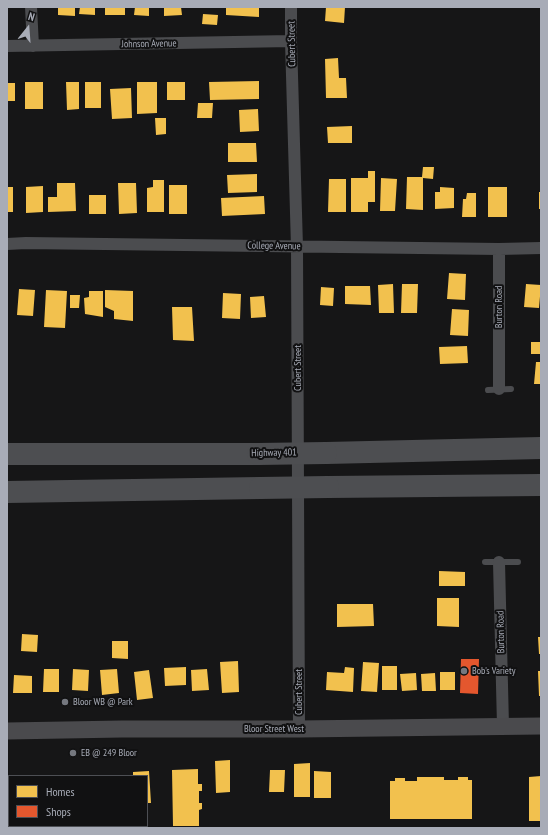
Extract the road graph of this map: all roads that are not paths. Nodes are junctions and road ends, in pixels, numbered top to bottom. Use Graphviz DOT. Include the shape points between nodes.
graph roads {
  1 [pos="31,7"];
  2 [pos="291,7"];
  3 [pos="291,41"];
  4 [pos="7,46"];
  5 [pos="33,46"];
  6 [pos="7,244"];
  7 [pos="297,247"];
  8 [pos="541,248"];
  9 [pos="499,249"];
  10 [pos="499,389"];
  11 [pos="541,448"];
  12 [pos="7,454"];
  13 [pos="541,485"];
  14 [pos="7,492"];
  15 [pos="485,562"];
  16 [pos="500,562"];
  17 [pos="518,562"];
  18 [pos="502,726"];
  19 [pos="541,726"];
  20 [pos="299,729"];
  21 [pos="7,731"];
  1 -- 5 [label="street"];
  2 -- 3 [label="street, Cubert Street"];
  3 -- 5 [label="street, Johnson Avenue"];
  3 -- 7 [label="street, Cubert Street"];
  4 -- 5 [label="street, Johnson Avenue"];
  6 -- 7 [label="street, College Avenue"];
  7 -- 9 [label="street, College Avenue"];
  7 -- 20 [label="street, Cubert Street"];
  8 -- 9 [label="street, College Avenue"];
  9 -- 10 [label="street, Burton Road"];
  11 -- 12 [label="highway, Highway 401, bridge" via="258,454"];
  13 -- 14 [label="highway, bridge"];
  15 -- 16 [label="lane"];
  16 -- 17 [label="lane"];
  16 -- 18 [label="street, Burton Road"];
  18 -- 19 [label="main road, Bloor Street West"];
  18 -- 20 [label="main road, Bloor Street West"];
  20 -- 21 [label="main road, Bloor Street West"];
}
